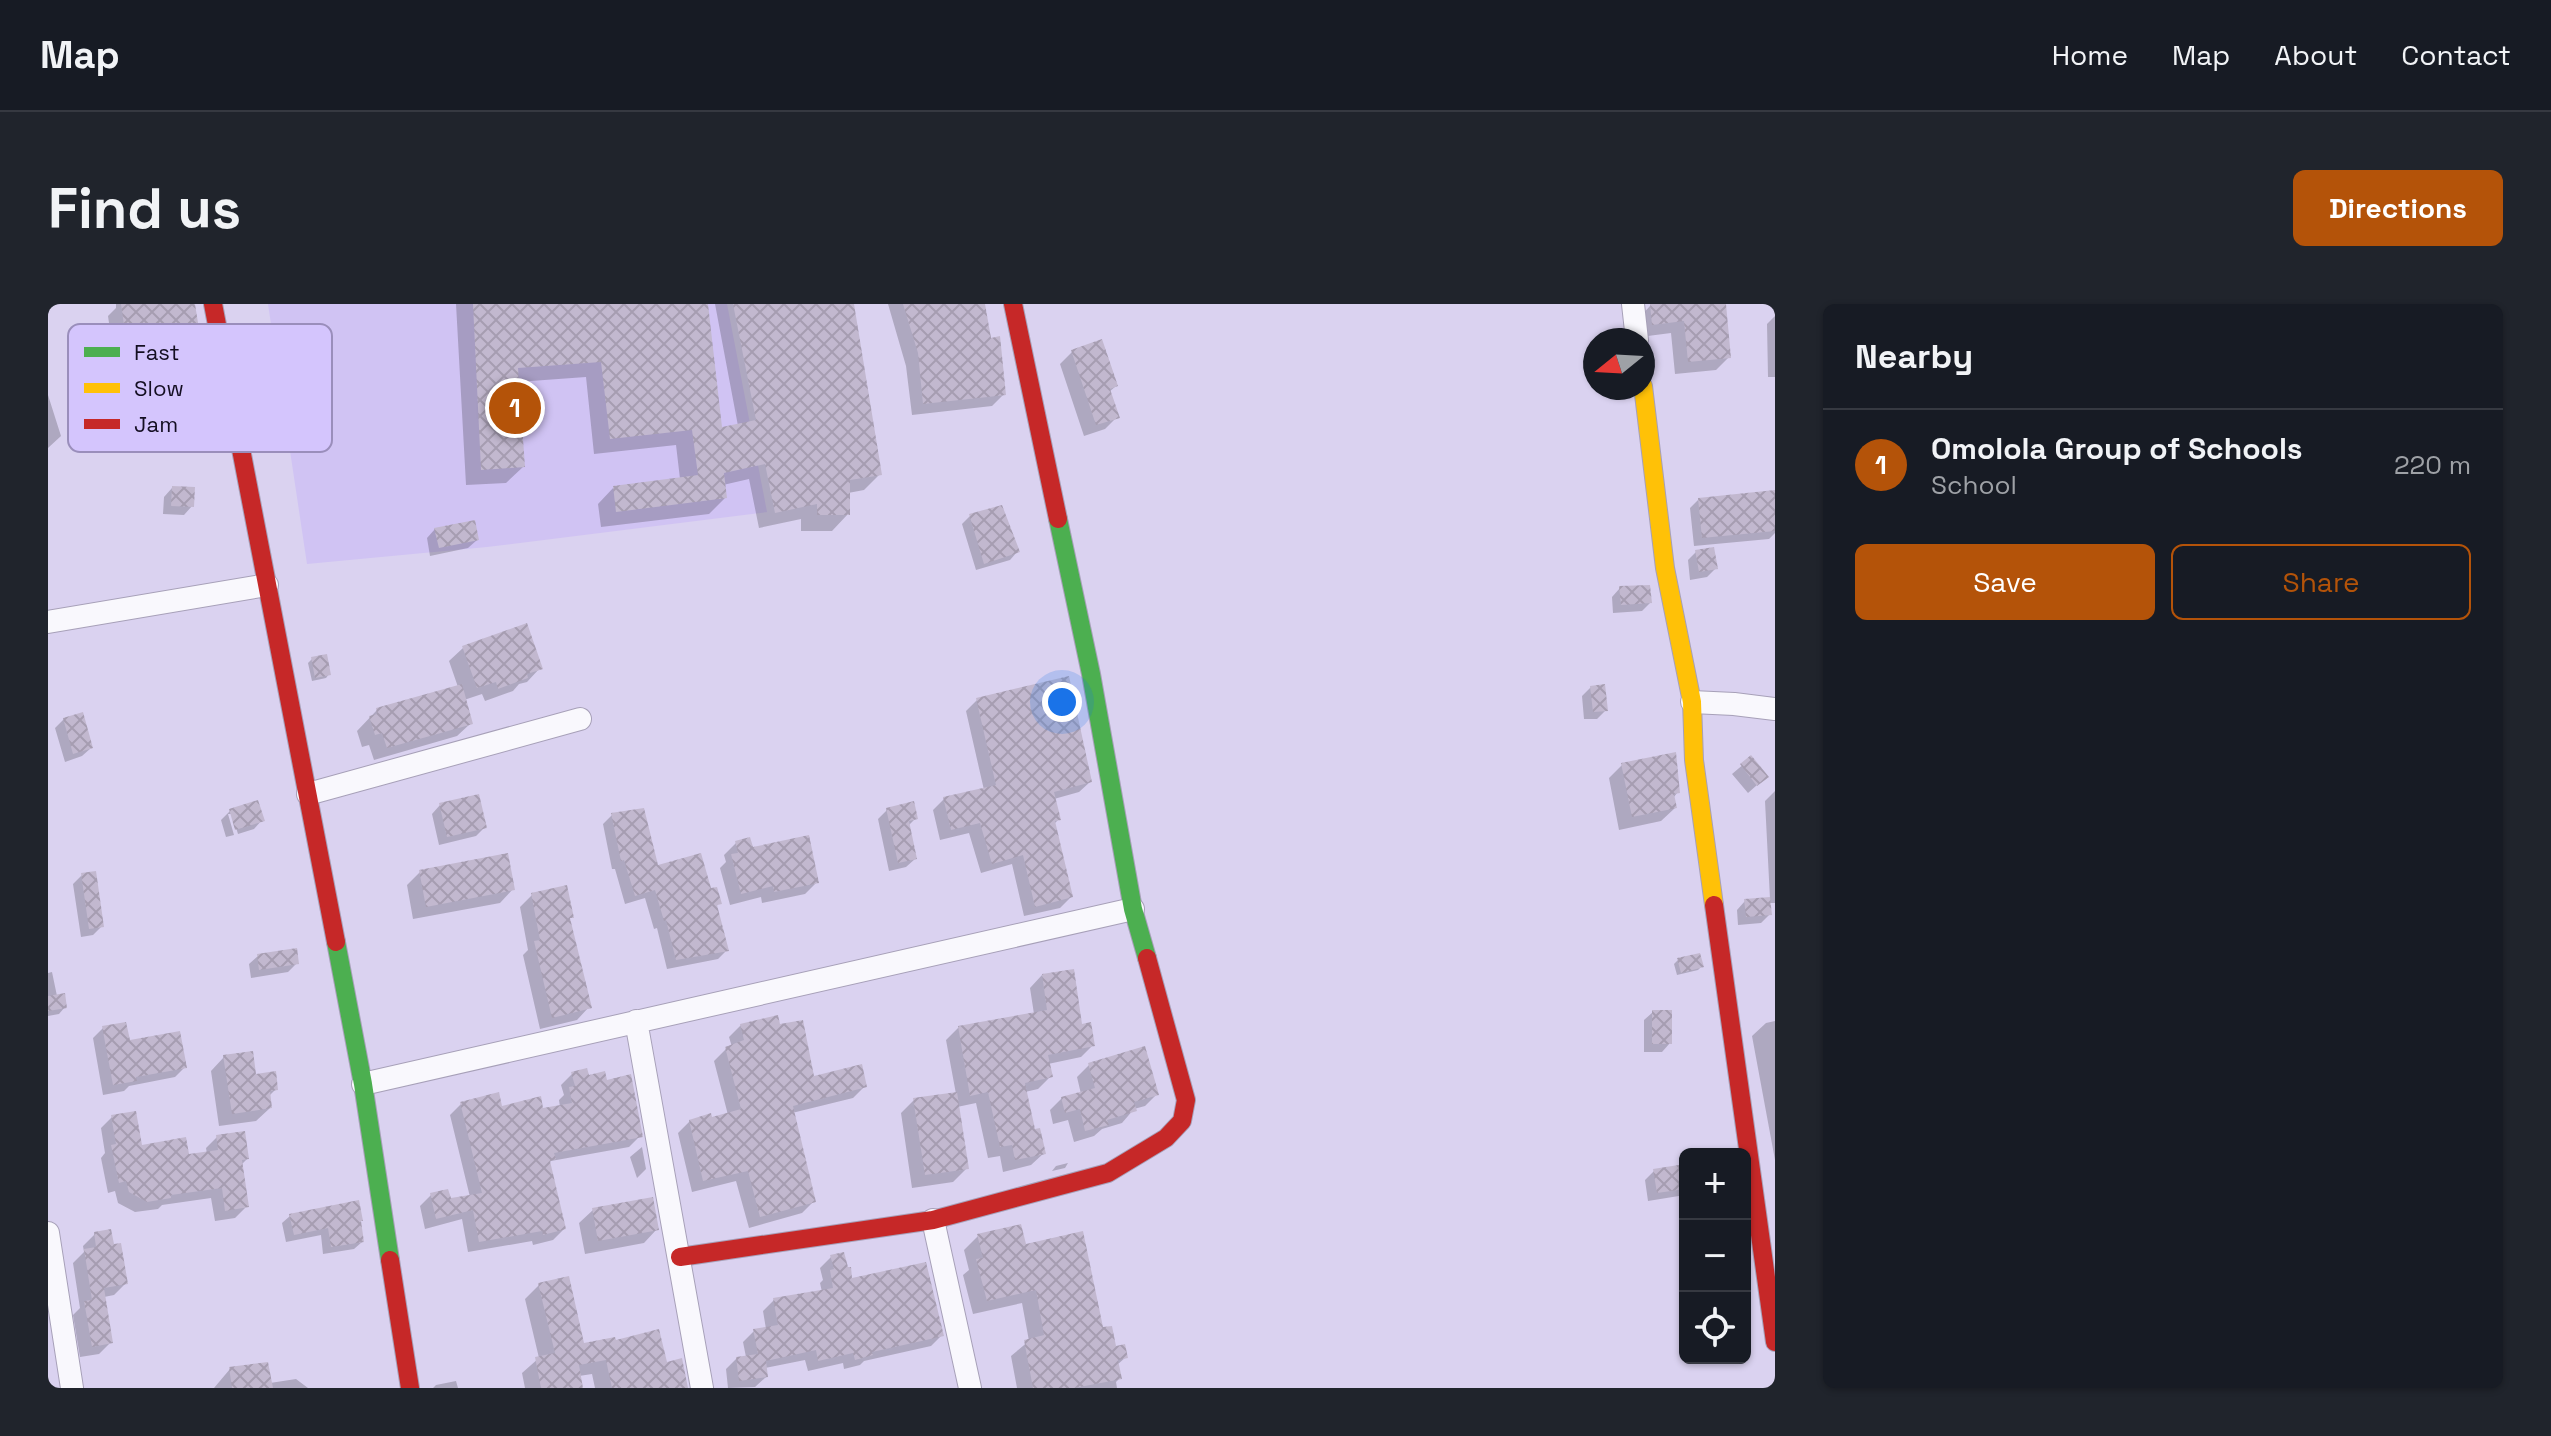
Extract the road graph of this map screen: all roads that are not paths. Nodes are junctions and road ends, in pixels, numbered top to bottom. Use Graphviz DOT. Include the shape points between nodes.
graph roads {
  1 [pos="213,304"];
  2 [pos="1013,304"];
  3 [pos="1633,304"];
  4 [pos="217,324"];
  5 [pos="1636,328"];
  6 [pos="1645,400"];
  7 [pos="241,452"];
  8 [pos="267,585"];
  9 [pos="48,622"];
  10 [pos="1692,702"];
  11 [pos="1775,709"];
  12 [pos="580,719"];
  13 [pos="308,794"];
  14 [pos="1133,909"];
  15 [pos="636,1021"];
  16 [pos="363,1084"];
  17 [pos="933,1220"];
  18 [pos="48,1233"];
  19 [pos="680,1257"];
  20 [pos="50,1258"];
  21 [pos="1775,1342"];
  22 [pos="72,1388"];
  23 [pos="410,1388"];
  24 [pos="702,1388"];
  25 [pos="970,1388"];
  1 -- 4 [label="street"];
  2 -- 14 [label="street" via="1091,674"];
  3 -- 5 [label="street"];
  6 -- 10 [label="street" via="1665,568"];
  7 -- 8 [label="street"];
  8 -- 9 [label="street"];
  8 -- 13 [label="street"];
  10 -- 11 [label="street"];
  10 -- 21 [label="street" via="1694,760"];
  12 -- 13 [label="street"];
  13 -- 16 [label="street"];
  14 -- 15 [label="street"];
  14 -- 17 [label="street" via="1186,1100 1182,1121 1166,1138 1108,1173"];
  15 -- 16 [label="street"];
  15 -- 19 [label="street"];
  16 -- 23 [label="street"];
  17 -- 19 [label="street"];
  17 -- 25 [label="street"];
  18 -- 20 [label="street"];
  19 -- 24 [label="street"];
  20 -- 22 [label="street"];
}
